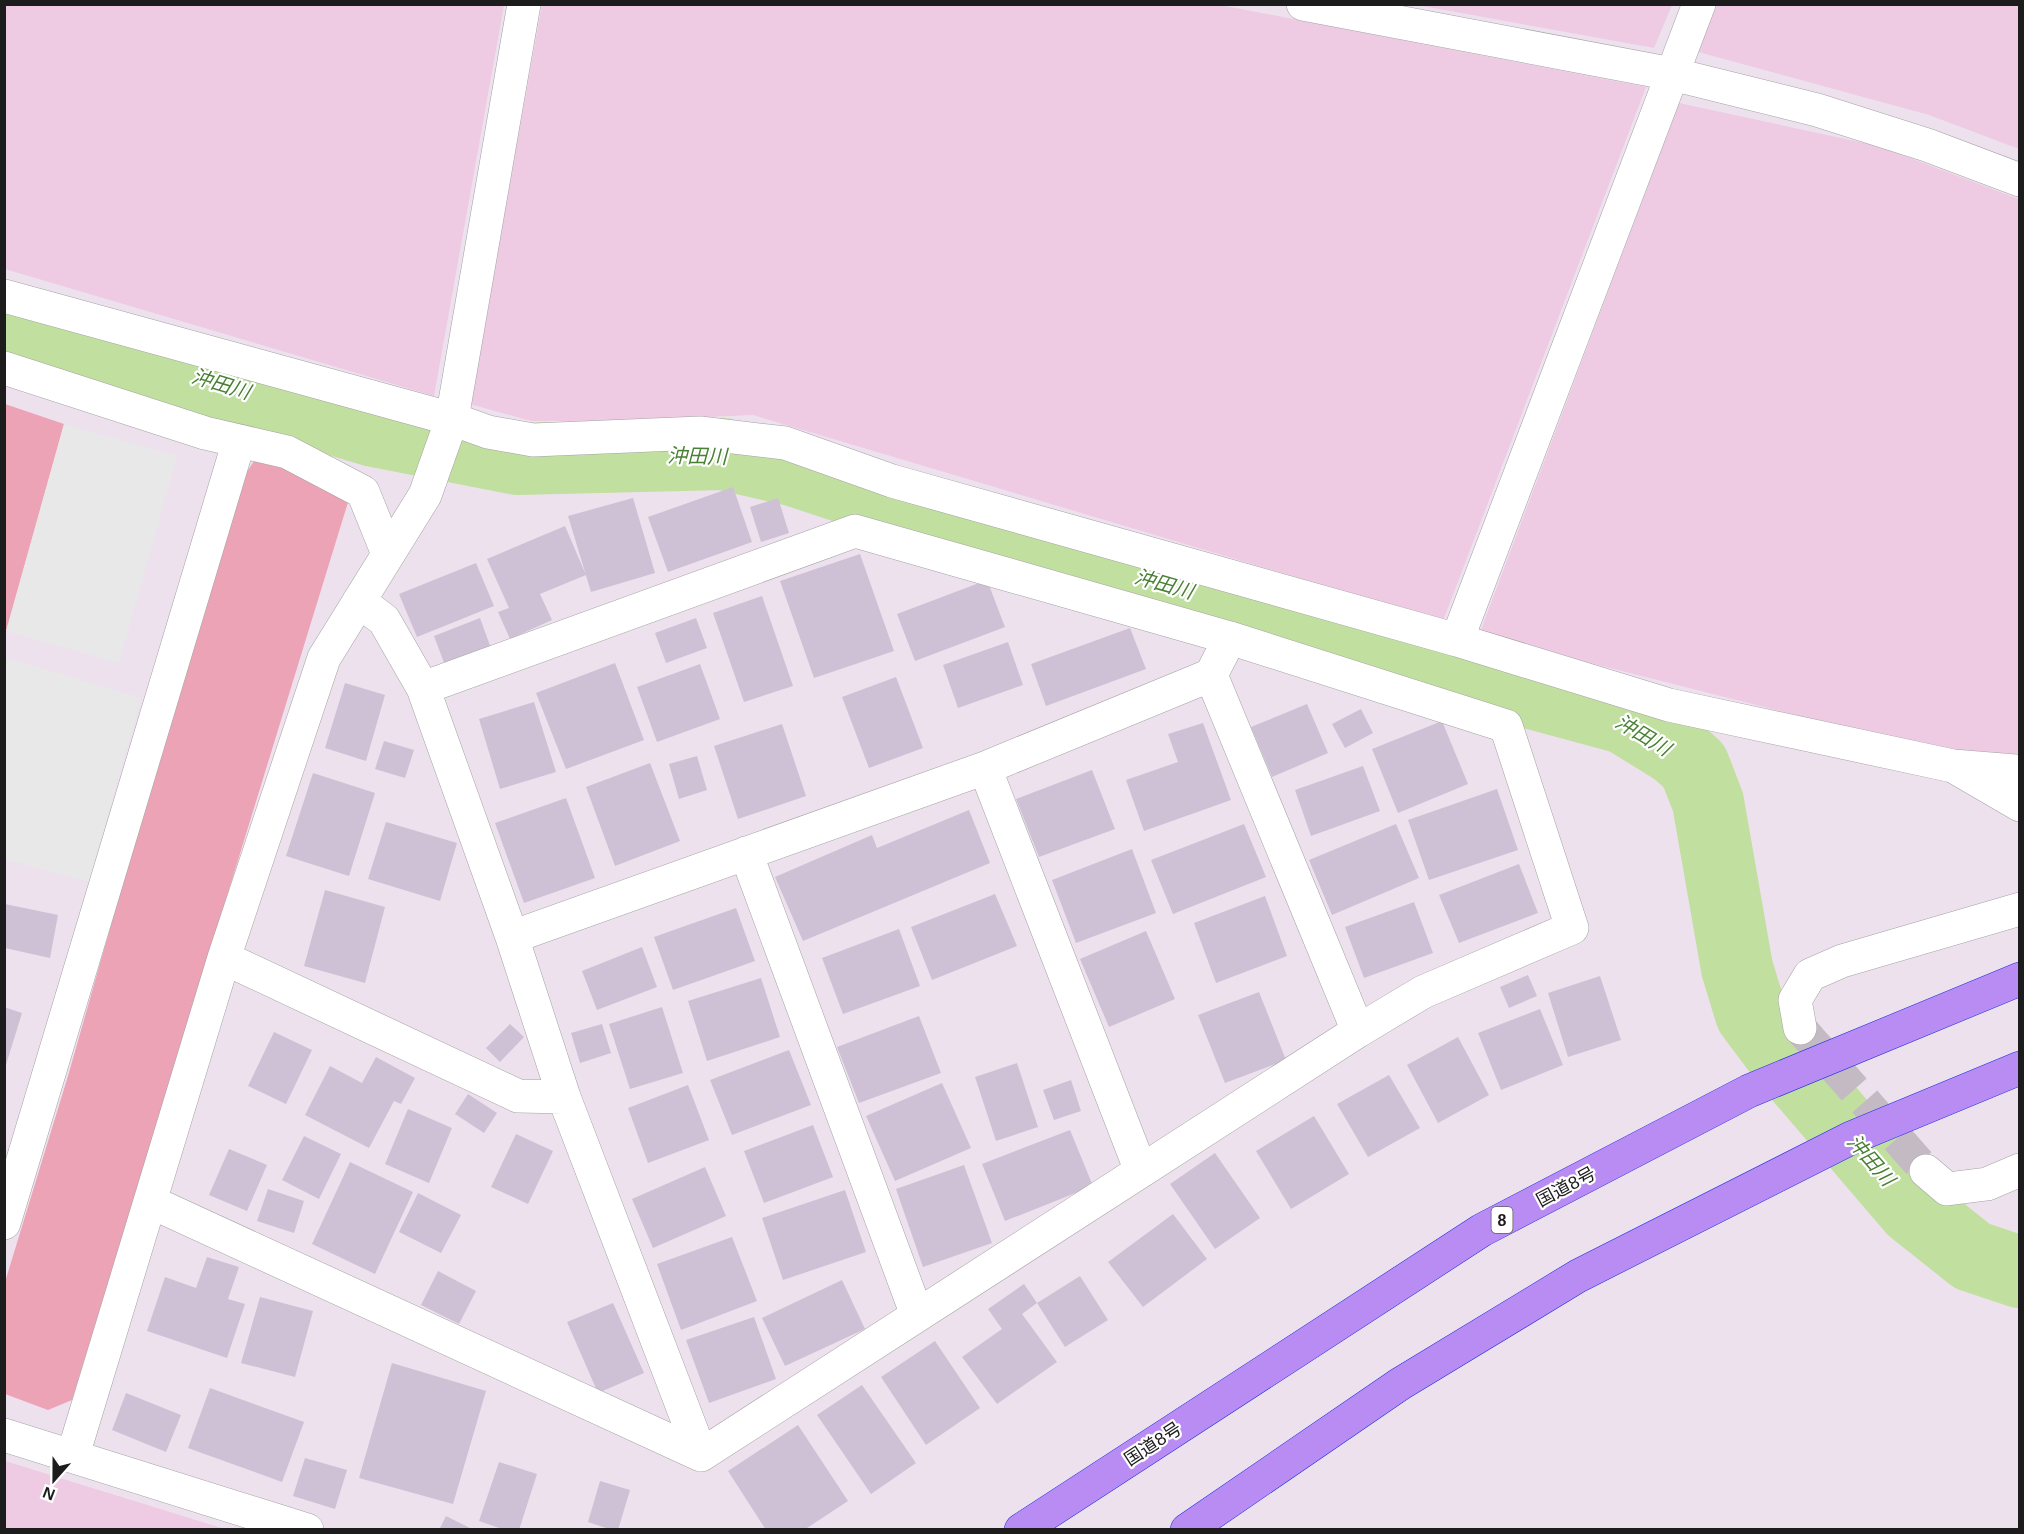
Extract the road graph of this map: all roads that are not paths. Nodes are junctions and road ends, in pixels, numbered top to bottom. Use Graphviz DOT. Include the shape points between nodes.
graph roads {
  1 [pos="524,4"];
  2 [pos="1303,4"];
  3 [pos="1699,4"];
  4 [pos="1672,74"];
  5 [pos="2019,180"];
  6 [pos="4,296"];
  7 [pos="4,368"];
  8 [pos="452,419"];
  9 [pos="239,441"];
  10 [pos="388,554"];
  11 [pos="359,601"];
  12 [pos="1230,638"];
  13 [pos="1457,640"];
  14 [pos="1211,675"];
  15 [pos="423,688"];
  16 [pos="1953,766"];
  17 [pos="984,768"];
  18 [pos="2019,774"];
  19 [pos="2019,805"];
  20 [pos="746,853"];
  21 [pos="2019,909"];
  22 [pos="512,937"];
  23 [pos="224,958"];
  24 [pos="2019,979"];
  25 [pos="1800,1028"];
  26 [pos="1358,1031"];
  27 [pos="2019,1068"];
  28 [pos="564,1097"];
  29 [pos="2019,1170"];
  30 [pos="1141,1171"];
  31 [pos="1926,1171"];
  32 [pos="151,1202"];
  33 [pos="4,1222"];
  34 [pos="917,1315"];
  35 [pos="4,1435"];
  36 [pos="73,1455"];
  37 [pos="701,1455"];
  38 [pos="248,1521"];
  39 [pos="308,1530"];
  40 [pos="1021,1530"];
  41 [pos="1187,1530"];
  1 -- 8 [label="street"];
  2 -- 4 [label="street"];
  3 -- 4 [label="street"];
  4 -- 5 [label="street" via="1817,110"];
  4 -- 13 [label="street"];
  6 -- 8 [label="street"];
  7 -- 9 [label="street"];
  8 -- 10 [label="street" via="425,495"];
  8 -- 13 [label="street" via="488,432 533,440 700,433 785,443 892,481"];
  9 -- 10 [label="street" via="287,452 363,492"];
  9 -- 33 [label="street"];
  10 -- 11 [label="street"];
  11 -- 15 [label="street" via="384,620"];
  11 -- 23 [label="street" via="324,658"];
  12 -- 14 [label="street"];
  12 -- 15 [label="street" via="855,531"];
  12 -- 26 [label="street" via="1506,726 1572,928 1423,992"];
  13 -- 16 [label="street" via="1669,705"];
  14 -- 17 [label="street"];
  14 -- 26 [label="street"];
  15 -- 22 [label="street"];
  16 -- 18 [label="street"];
  16 -- 19 [label="street"];
  17 -- 20 [label="street"];
  17 -- 30 [label="street"];
  20 -- 22 [label="street"];
  20 -- 34 [label="street"];
  21 -- 25 [label="street" via="1842,961 1810,975 1795,1000"];
  22 -- 28 [label="street"];
  23 -- 28 [label="street" via="518,1096"];
  23 -- 32 [label="street"];
  24 -- 40 [label="highway, 国道8号 / 8" via="1749,1091 1482,1230"];
  26 -- 30 [label="street"];
  27 -- 41 [label="highway" via="1851,1138 1578,1276 1400,1384"];
  28 -- 37 [label="street"];
  29 -- 31 [label="street" via="1987,1184 1947,1189"];
  30 -- 34 [label="street"];
  32 -- 36 [label="street"];
  32 -- 37 [label="street"];
  34 -- 37 [label="street"];
  35 -- 36 [label="street"];
  36 -- 38 [label="street"];
  38 -- 39 [label="street"];
}
